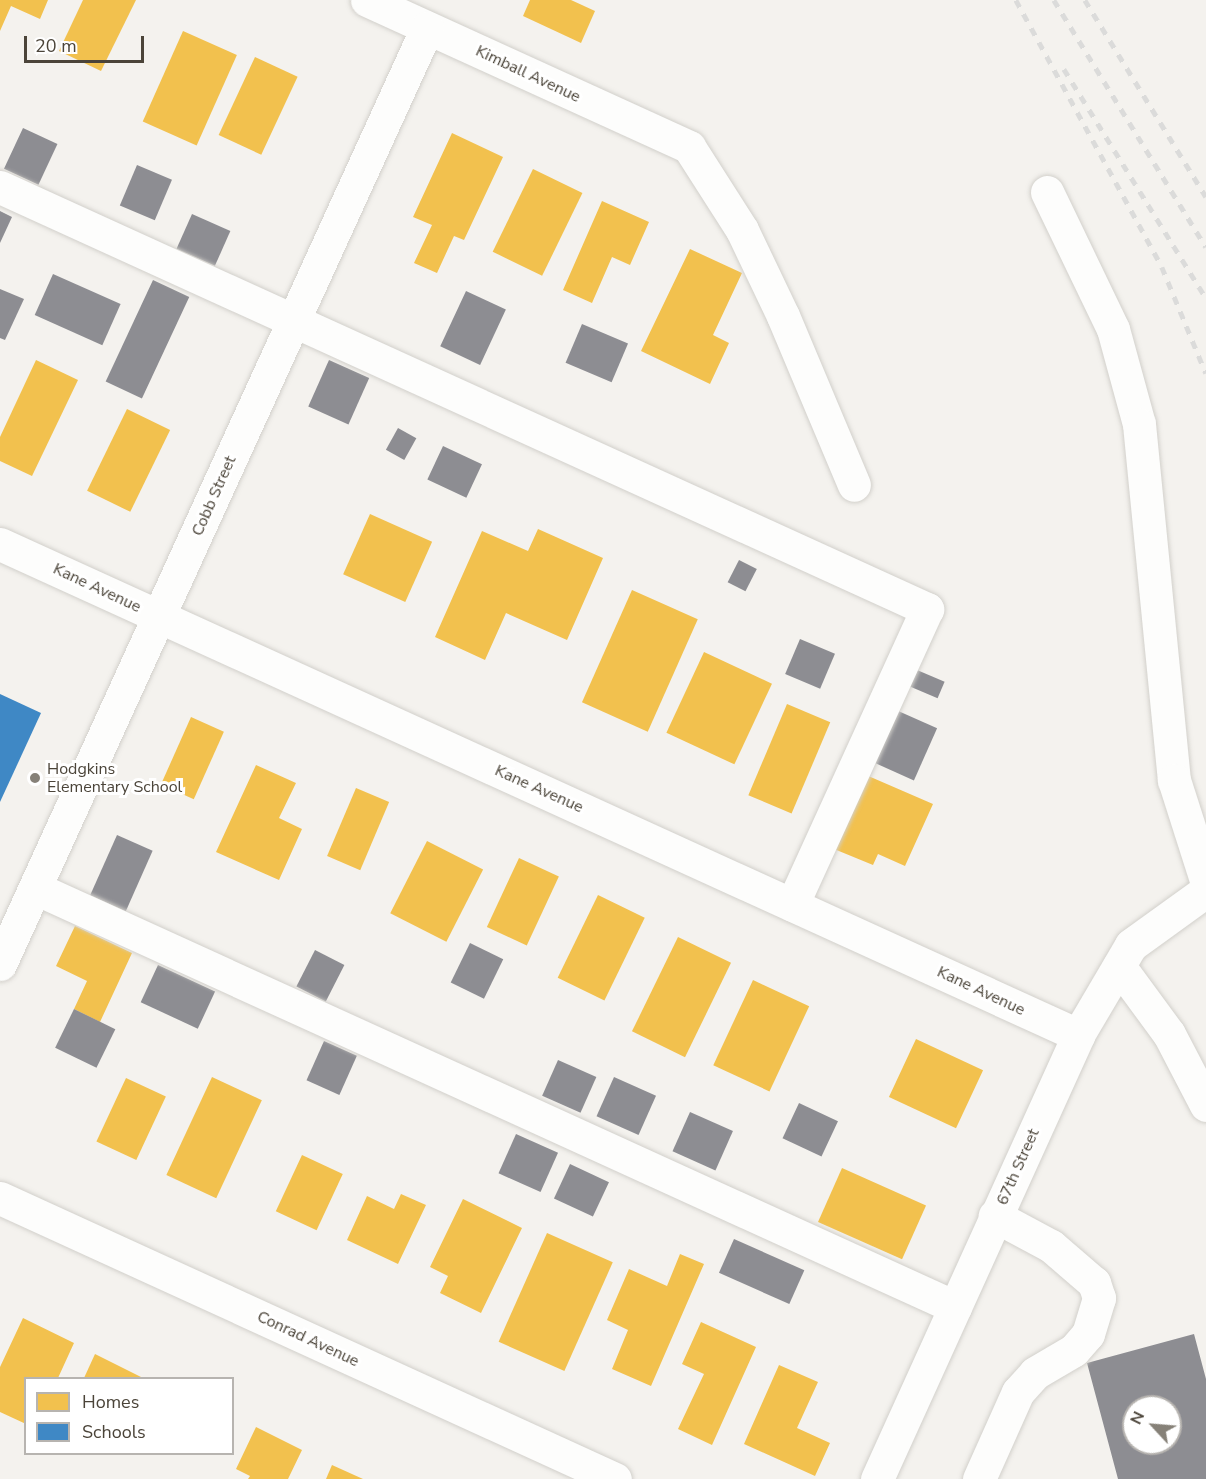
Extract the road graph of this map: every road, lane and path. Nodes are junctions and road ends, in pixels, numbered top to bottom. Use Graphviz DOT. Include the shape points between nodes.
graph roads {
  1 [pos="367,0"];
  2 [pos="427,28"];
  3 [pos="0,187"];
  4 [pos="1047,192"];
  5 [pos="293,320"];
  6 [pos="854,485"];
  7 [pos="0,544"];
  8 [pos="159,616"];
  9 [pos="1206,880"];
  10 [pos="35,888"];
  11 [pos="1206,891"];
  12 [pos="792,905"];
  13 [pos="0,964"];
  14 [pos="1119,966"];
  15 [pos="1078,1035"];
  16 [pos="1206,1105"];
  17 [pos="0,1198"];
  18 [pos="995,1216"];
  19 [pos="955,1307"];
  20 [pos="615,1479"];
  21 [pos="877,1479"];
  22 [pos="980,1479"];
  1 -- 2 [label="street, Kimball Avenue"];
  2 -- 5 [label="street, Cobb Street"];
  2 -- 6 [label="street, Kimball Avenue" via="689,147 748,241"];
  3 -- 5 [label="street"];
  4 -- 9 [label="street" via="1113,329 1139,424 1174,780"];
  5 -- 8 [label="street, Cobb Street"];
  5 -- 12 [label="street" via="927,609"];
  7 -- 8 [label="street, Kane Avenue"];
  8 -- 10 [label="street, Cobb Street"];
  8 -- 12 [label="street, Kane Avenue"];
  10 -- 13 [label="street, Cobb Street"];
  10 -- 19 [label="street"];
  11 -- 14 [label="street, 67th Street" via="1131,945"];
  12 -- 15 [label="street, Kane Avenue"];
  14 -- 15 [label="street, 67th Street"];
  14 -- 16 [label="street" via="1169,1034"];
  15 -- 18 [label="street, 67th Street"];
  17 -- 20 [label="street, Conrad Avenue"];
  18 -- 19 [label="street, 67th Street"];
  18 -- 22 [label="street" via="1051,1246 1094,1283 1099,1298 1088,1334 1074,1350 1035,1373 1018,1392"];
  19 -- 21 [label="street, 67th Street"];
}
